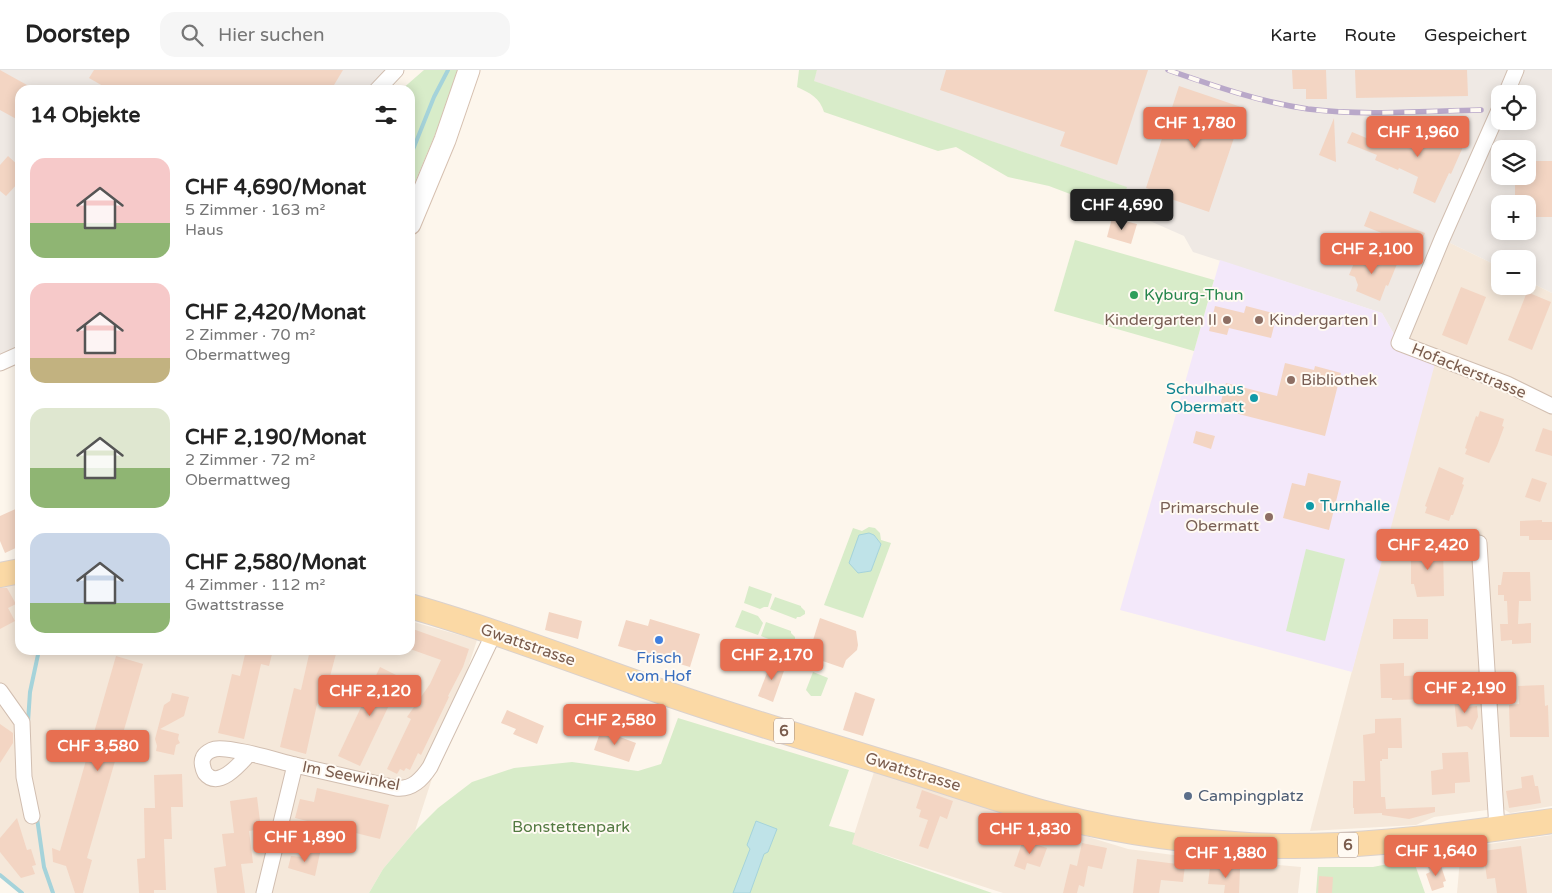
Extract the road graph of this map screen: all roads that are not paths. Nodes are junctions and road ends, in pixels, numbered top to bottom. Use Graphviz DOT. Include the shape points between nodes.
graph roads {
  1 [pos="396,70"];
  2 [pos="469,70"];
  3 [pos="1516,70"];
  4 [pos="382,85"];
  5 [pos="1510,85"];
  6 [pos="1491,128"];
  7 [pos="415,212"];
  8 [pos="15,356"];
  9 [pos="0,362"];
  10 [pos="1552,406"];
  11 [pos="1479,543"];
  12 [pos="15,572"];
  13 [pos="0,575"];
  14 [pos="415,608"];
  15 [pos="494,633"];
  16 [pos="0,691"];
  17 [pos="249,754"];
  18 [pos="295,765"];
  19 [pos="32,816"];
  20 [pos="1552,821"];
  21 [pos="1497,829"];
  22 [pos="264,893"];
  1 -- 4 [label="street"];
  2 -- 7 [label="main road"];
  3 -- 5 [label="street"];
  6 -- 10 [label="street, Hofackerstrasse" via="1399,343 1507,384"];
  8 -- 9 [label="street"];
  11 -- 21 [label="street"];
  12 -- 13 [label="main road"];
  14 -- 15 [label="main road, Gwattstrasse / 6"];
  15 -- 18 [label="street, Im Seewinkel" via="430,767 408,788"];
  15 -- 21 [label="main road, Gwattstrasse / 6" via="671,695 1018,805 1091,823 1194,840 1281,846 1389,842"];
  16 -- 19 [label="street" via="22,722 24,777"];
  17 -- 18 [label="street, Im Seewinkel"];
  18 -- 22 [label="street, Im Seewinkel"];
  20 -- 21 [label="main road, Gwattstrasse / 6"];
}
